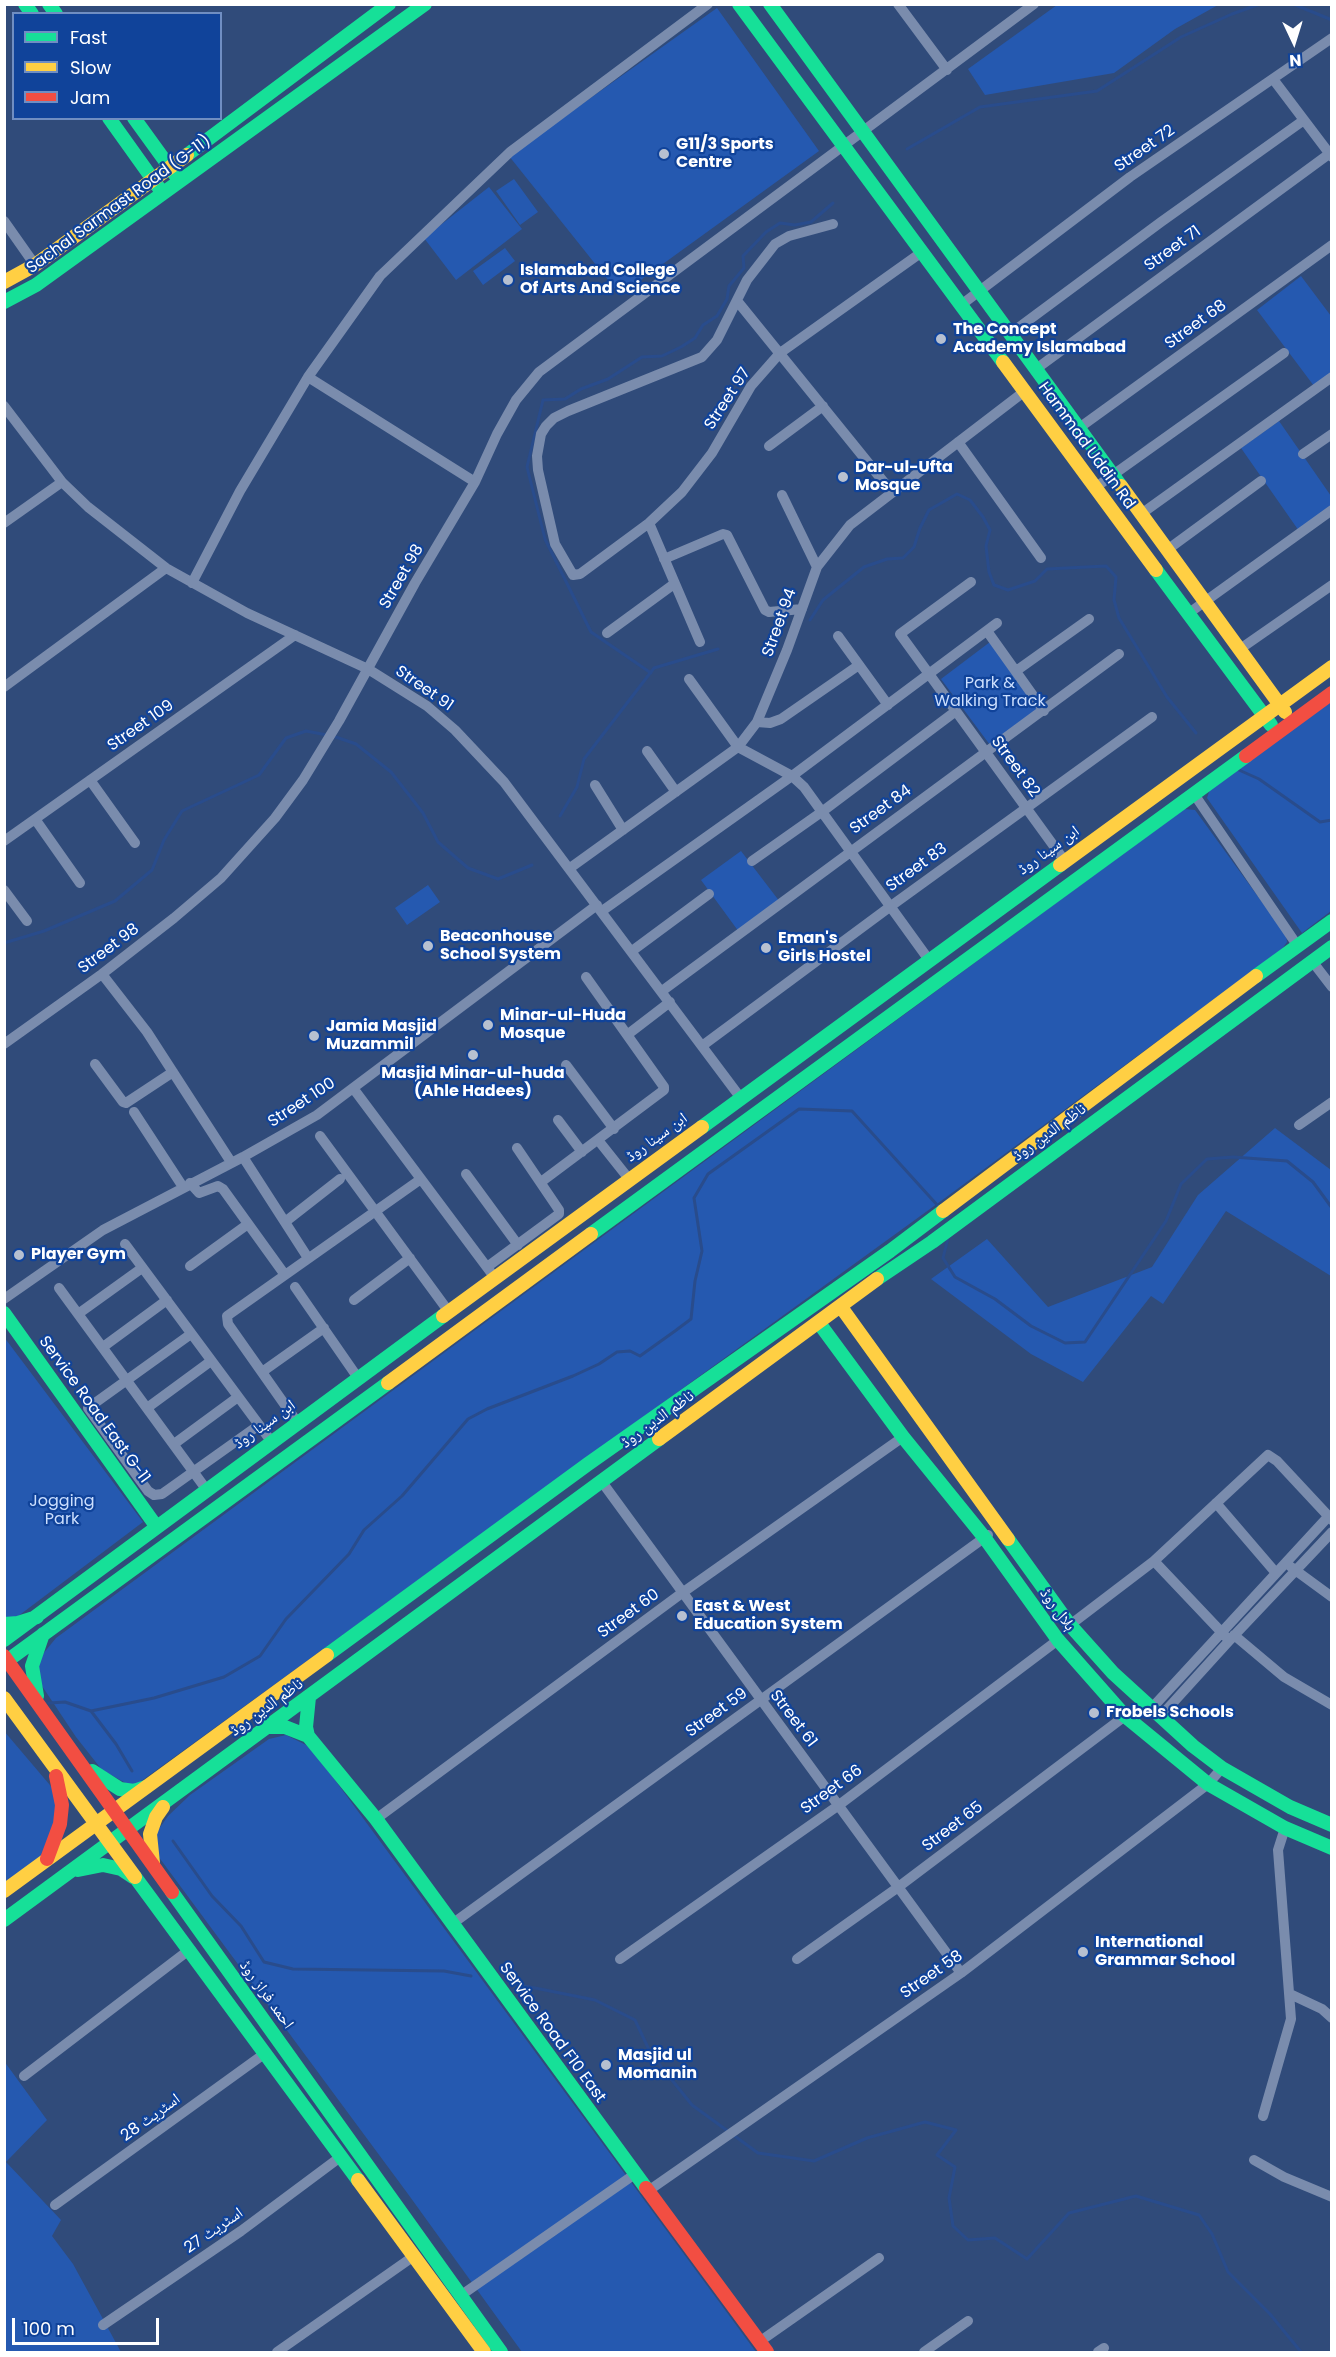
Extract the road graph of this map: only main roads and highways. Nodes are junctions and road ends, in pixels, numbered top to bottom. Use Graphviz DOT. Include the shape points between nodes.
graph roads {
  1 [pos="389,4"];
  2 [pos="425,4"];
  3 [pos="739,4"];
  4 [pos="770,4"];
  5 [pos="110,120"];
  6 [pos="135,120"];
  7 [pos="170,167"];
  8 [pos="153,181"];
  9 [pos="180,181"];
  10 [pos="163,194"];
  11 [pos="4,282"];
  12 [pos="4,302"];
  13 [pos="1332,667"];
  14 [pos="1332,693"];
  15 [pos="1280,705"];
  16 [pos="1265,717"];
  17 [pos="1292,722"];
  18 [pos="1277,733"];
  19 [pos="1134,810"];
  20 [pos="1146,829"];
  21 [pos="1332,921"];
  22 [pos="1332,947"];
  23 [pos="1258,976"];
  24 [pos="1271,992"];
  25 [pos="738,1099"];
  26 [pos="750,1119"];
  27 [pos="890,1251"];
  28 [pos="901,1262"];
  29 [pos="841,1307"];
  30 [pos="4,1313"];
  31 [pos="819,1323"];
  32 [pos="689,1394"];
  33 [pos="700,1410"];
  34 [pos="170,1516"];
  35 [pos="156,1526"];
  36 [pos="183,1533"];
  37 [pos="82,1582"];
  38 [pos="94,1597"];
  39 [pos="37,1617"];
  40 [pos="4,1624"];
  41 [pos="365,1628"];
  42 [pos="44,1634"];
  43 [pos="4,1640"];
  44 [pos="379,1645"];
  45 [pos="6,1660"];
  46 [pos="4,1698"];
  47 [pos="309,1698"];
  48 [pos="40,1705"];
  49 [pos="4,1713"];
  50 [pos="26,1726"];
  51 [pos="270,1727"];
  52 [pos="308,1736"];
  53 [pos="81,1763"];
  54 [pos="54,1768"];
  55 [pos="147,1787"];
  56 [pos="167,1800"];
  57 [pos="114,1810"];
  58 [pos="96,1823"];
  59 [pos="1332,1825"];
  60 [pos="127,1830"];
  61 [pos="110,1842"];
  62 [pos="1332,1848"];
  63 [pos="46,1860"];
  64 [pos="156,1871"];
  65 [pos="61,1878"];
  66 [pos="137,1879"];
  67 [pos="4,1891"];
  68 [pos="4,1920"];
  69 [pos="472,2325"];
  70 [pos="763,2347"];
  71 [pos="484,2352"];
  72 [pos="501,2352"];
  1 -- 7 [label="main road, Sachal Sarmast Road (G-11)"];
  2 -- 9 [label="main road, Sachal Sarmast Road (G-11)"];
  3 -- 16 [label="main road, Hammad Uddin Rd"];
  4 -- 15 [label="main road, Hammad Uddin Rd"];
  5 -- 8 [label="main road"];
  6 -- 7 [label="main road"];
  7 -- 8 [label="main road, Sachal Sarmast Road (G-11)"];
  7 -- 9 [label="main road"];
  8 -- 10 [label="main road"];
  8 -- 11 [label="main road, Sachal Sarmast Road (G-11)" via="35,265"];
  9 -- 10 [label="main road, Sachal Sarmast Road (G-11)"];
  10 -- 12 [label="main road, Sachal Sarmast Road (G-11)" via="36,285"];
  13 -- 15 [label="main road, ابن سینا روڈ"];
  14 -- 17 [label="main road"];
  15 -- 16 [label="main road, ابن سینا روڈ"];
  15 -- 17 [label="main road, Hammad Uddin Rd"];
  16 -- 18 [label="main road, Hammad Uddin Rd"];
  16 -- 19 [label="main road, ابن سینا روڈ"];
  17 -- 18 [label="main road"];
  18 -- 20 [label="main road"];
  19 -- 20 [label="main road"];
  19 -- 25 [label="main road, ابن سینا روڈ"];
  20 -- 26 [label="main road"];
  21 -- 23 [label="main road, ناظم الدین روڈ"];
  22 -- 24 [label="main road, ناظم الدین روڈ"];
  23 -- 24 [label="main road"];
  23 -- 27 [label="main road, ناظم الدین روڈ"];
  24 -- 28 [label="main road, ناظم الدین روڈ"];
  25 -- 26 [label="main road"];
  25 -- 34 [label="main road, ابن سینا روڈ" via="491,1273 449,1312"];
  26 -- 36 [label="main road"];
  27 -- 28 [label="main road"];
  27 -- 32 [label="main road, ناظم الدین روڈ"];
  28 -- 29 [label="main road, ناظم الدین روڈ"];
  29 -- 31 [label="main road, ناظم الدین روڈ"];
  29 -- 59 [label="main road, ہلال روڈ" via="1070,1625 1113,1673 1222,1768 1290,1807"];
  30 -- 35 [label="main road, Service Road East G-11"];
  31 -- 33 [label="main road, ناظم الدین روڈ"];
  31 -- 62 [label="main road, ہلال روڈ" via="1058,1640 1125,1716 1208,1784 1285,1828"];
  32 -- 33 [label="main road"];
  32 -- 41 [label="main road, ناظم الدین روڈ"];
  33 -- 44 [label="main road, ناظم الدین روڈ"];
  34 -- 35 [label="main road, ابن سینا روڈ"];
  34 -- 36 [label="main road"];
  35 -- 37 [label="main road, ابن سینا روڈ"];
  36 -- 38 [label="main road"];
  37 -- 38 [label="main road"];
  37 -- 39 [label="main road, ابن سینا روڈ"];
  38 -- 42 [label="main road"];
  39 -- 40 [label="main road"];
  39 -- 43 [label="main road, ابن سینا روڈ"];
  41 -- 44 [label="main road"];
  41 -- 55 [label="main road, ناظم الدین روڈ"];
  42 -- 45 [label="main road"];
  42 -- 48 [label="main road" via="32,1666"];
  44 -- 47 [label="main road, ناظم الدین روڈ"];
  45 -- 48 [label="main road, احمد فراز روڈ"];
  46 -- 50 [label="main road, احمد فراز روڈ"];
  47 -- 51 [label="main road, ناظم الدین روڈ"];
  47 -- 52 [label="main road"];
  48 -- 53 [label="main road, احمد فراز روڈ"];
  49 -- 50 [label="main road"];
  50 -- 54 [label="main road, احمد فراز روڈ"];
  51 -- 52 [label="main road" via="285,1727"];
  51 -- 56 [label="main road, ناظم الدین روڈ"];
  52 -- 70 [label="main road, Service Road F10 East" via="376,1819"];
  53 -- 55 [label="main road" via="120,1789 134,1791"];
  53 -- 57 [label="main road, احمد فراز روڈ"];
  54 -- 58 [label="main road, احمد فراز روڈ"];
  54 -- 63 [label="main road" via="62,1805 55,1843"];
  55 -- 57 [label="main road, ناظم الدین روڈ"];
  56 -- 60 [label="main road, ناظم الدین روڈ"];
  56 -- 64 [label="main road" via="150,1834"];
  57 -- 58 [label="main road, ناظم الدین روڈ"];
  57 -- 60 [label="main road, احمد فراز روڈ"];
  58 -- 61 [label="main road, احمد فراز روڈ"];
  58 -- 63 [label="main road, ناظم الدین روڈ"];
  60 -- 61 [label="main road, ناظم الدین روڈ"];
  60 -- 64 [label="main road, احمد فراز روڈ"];
  61 -- 65 [label="main road, ناظم الدین روڈ"];
  61 -- 66 [label="main road, احمد فراز روڈ"];
  63 -- 67 [label="main road, ناظم الدین روڈ"];
  64 -- 69 [label="main road, احمد فراز روڈ" via="376,2175 460,2296"];
  65 -- 66 [label="main road" via="104,1865"];
  65 -- 68 [label="main road, ناظم الدین روڈ"];
  66 -- 69 [label="main road, احمد فراز روڈ" via="339,2158"];
  69 -- 71 [label="main road, احمد فراز روڈ"];
  69 -- 72 [label="main road, احمد فراز روڈ"];
}
